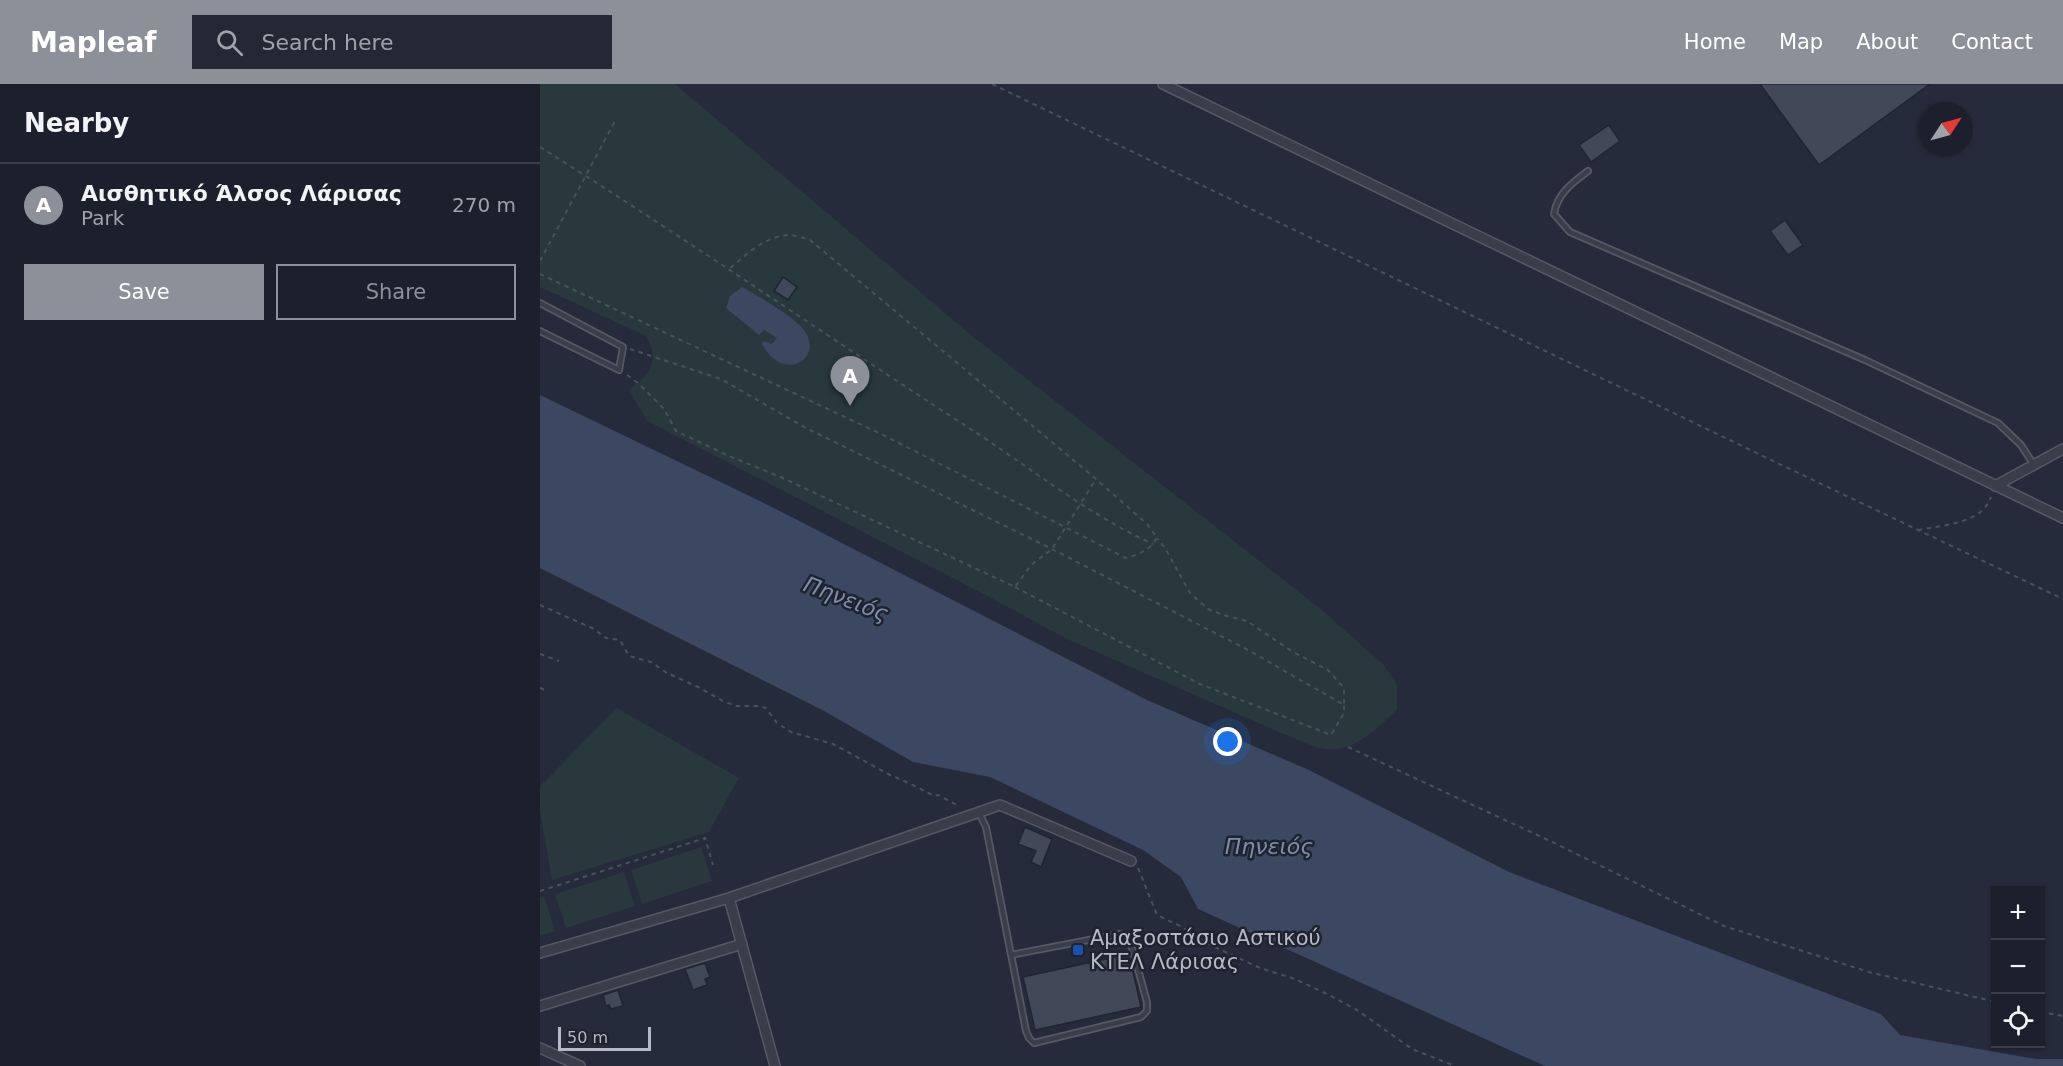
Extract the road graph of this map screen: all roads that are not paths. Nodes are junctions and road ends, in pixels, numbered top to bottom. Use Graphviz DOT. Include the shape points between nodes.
graph roads {
  1 [pos="1163,84"];
  2 [pos="1587,171"];
  3 [pos="540,303"];
  4 [pos="540,331"];
  5 [pos="2063,449"];
  6 [pos="2034,465"];
  7 [pos="1995,486"];
  8 [pos="2063,518"];
  9 [pos="978,811"];
  10 [pos="1131,861"];
  11 [pos="729,898"];
  12 [pos="742,944"];
  13 [pos="540,953"];
  14 [pos="1011,955"];
  15 [pos="540,1006"];
  16 [pos="540,1048"];
  17 [pos="580,1066"];
  18 [pos="775,1066"];
  1 -- 7 [label="street"];
  2 -- 6 [label="lane" via="1556,203 1554,214 1570,232 1998,423 2021,445"];
  3 -- 4 [label="lane" via="623,347 618,370"];
  5 -- 6 [label="street"];
  6 -- 7 [label="street"];
  7 -- 8 [label="street"];
  9 -- 10 [label="street" via="1004,805"];
  9 -- 11 [label="street"];
  9 -- 14 [label="lane" via="986,827"];
  11 -- 12 [label="street"];
  11 -- 13 [label="street"];
  12 -- 15 [label="street"];
  12 -- 18 [label="street"];
  14 -- 14 [label="lane" via="1026,1031 1034,1043 1141,1017 1147,1011 1131,944 1120,934"];
  16 -- 17 [label="street"];
}
